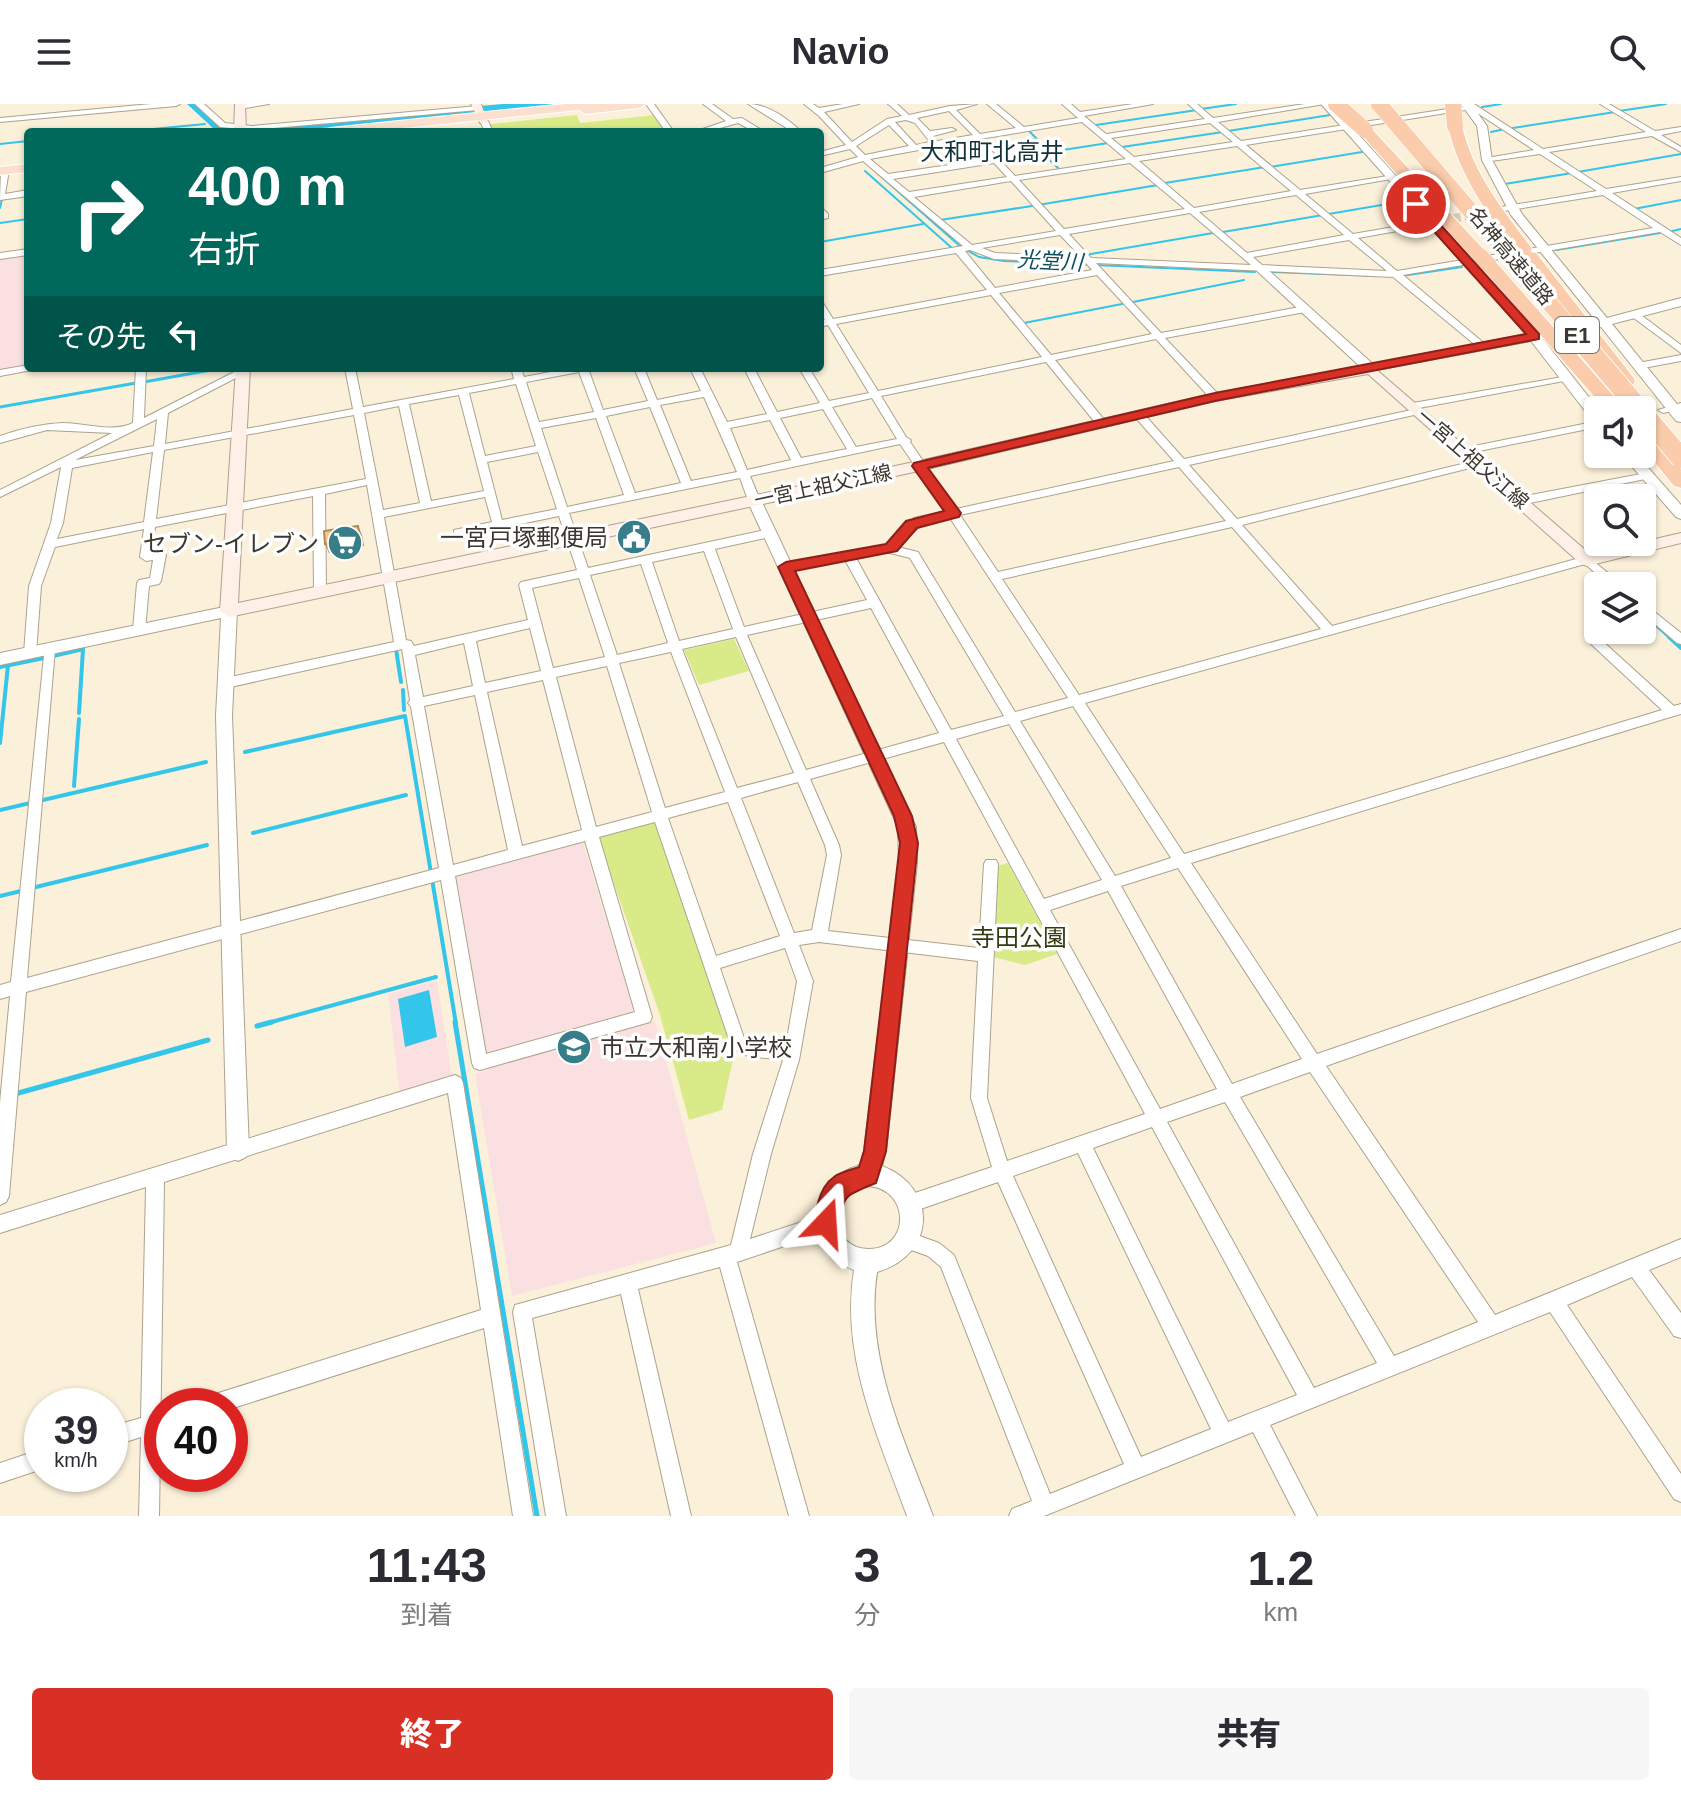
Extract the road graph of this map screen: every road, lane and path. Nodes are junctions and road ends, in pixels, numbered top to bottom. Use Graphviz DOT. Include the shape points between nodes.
graph roads {
  1 [pos="176,104"];
  2 [pos="185,104"];
  3 [pos="199,104"];
  4 [pos="265,104"];
  5 [pos="272,104"];
  6 [pos="409,104"];
  7 [pos="599,104"];
  8 [pos="640,104"];
  9 [pos="650,104"];
  10 [pos="707,104"];
  11 [pos="752,104"];
  12 [pos="808,104"];
  13 [pos="855,104"];
  14 [pos="892,104"];
  15 [pos="973,104"];
  16 [pos="991,104"];
  17 [pos="1066,104"];
  18 [pos="1149,104"];
  19 [pos="1192,104"];
  20 [pos="1323,104"];
  21 [pos="1336,104"];
  22 [pos="1366,104"];
  23 [pos="1379,104"];
  24 [pos="1453,104"];
  25 [pos="1604,104"];
  26 [pos="240,106"];
  27 [pos="1469,107"];
  28 [pos="950,108"];
  29 [pos="818,111"];
  30 [pos="481,112"];
  31 [pos="409,114"];
  32 [pos="273,115"];
  33 [pos="908,117"];
  34 [pos="1083,117"];
  35 [pos="928,119"];
  36 [pos="0,120"];
  37 [pos="1211,120"];
  38 [pos="730,121"];
  39 [pos="890,121"];
  40 [pos="331,122"];
  41 [pos="229,128"];
  42 [pos="235,128"];
  43 [pos="240,128"];
  44 [pos="263,128"];
  45 [pos="400,128"];
  46 [pos="667,128"];
  47 [pos="710,128"];
  48 [pos="754,128"];
  49 [pos="792,128"];
  50 [pos="1022,129"];
  51 [pos="1353,129"];
  52 [pos="1681,129"];
  53 [pos="952,130"];
  54 [pos="928,134"];
  55 [pos="1654,134"];
  56 [pos="1106,136"];
  57 [pos="867,137"];
  58 [pos="977,138"];
  59 [pos="935,144"];
  60 [pos="1240,145"];
  61 [pos="851,146"];
  62 [pos="921,149"];
  63 [pos="1681,150"];
  64 [pos="886,152"];
  65 [pos="1543,152"];
  66 [pos="824,155"];
  67 [pos="863,157"];
  68 [pos="824,160"];
  69 [pos="996,160"];
  70 [pos="1135,160"];
  71 [pos="1487,160"];
  72 [pos="24,166"];
  73 [pos="831,168"];
  74 [pos="2,169"];
  75 [pos="824,170"];
  76 [pos="887,177"];
  77 [pos="1391,177"];
  78 [pos="1681,179"];
  79 [pos="1013,180"];
  80 [pos="1297,192"];
  81 [pos="1605,192"];
  82 [pos="24,194"];
  83 [pos="0,197"];
  84 [pos="910,197"];
  85 [pos="1507,209"];
  86 [pos="1192,210"];
  87 [pos="1434,222"];
  88 [pos="1661,229"];
  89 [pos="1060,233"];
  90 [pos="1349,237"];
  91 [pos="1681,242"];
  92 [pos="963,248"];
  93 [pos="1533,252"];
  94 [pos="24,253"];
  95 [pos="0,256"];
  96 [pos="1245,256"];
  97 [pos="1479,261"];
  98 [pos="1090,265"];
  99 [pos="1261,269"];
  100 [pos="824,272"];
  101 [pos="1393,274"];
  102 [pos="993,291"];
  103 [pos="1681,302"];
  104 [pos="1305,309"];
  105 [pos="1634,314"];
  106 [pos="825,323"];
  107 [pos="1598,325"];
  108 [pos="1158,336"];
  109 [pos="1538,336"];
  110 [pos="1482,346"];
  111 [pos="1681,350"];
  112 [pos="1681,358"];
  113 [pos="1049,359"];
  114 [pos="1638,366"];
  115 [pos="24,369"];
  116 [pos="1371,369"];
  117 [pos="141,372"];
  118 [pos="240,372"];
  119 [pos="246,372"];
  120 [pos="351,372"];
  121 [pos="540,372"];
  122 [pos="586,372"];
  123 [pos="641,372"];
  124 [pos="697,372"];
  125 [pos="751,372"];
  126 [pos="806,372"];
  127 [pos="0,373"];
  128 [pos="518,374"];
  129 [pos="1564,378"];
  130 [pos="463,391"];
  131 [pos="708,393"];
  132 [pos="875,394"];
  133 [pos="1606,396"];
  134 [pos="1607,396"];
  135 [pos="1628,396"];
  136 [pos="1215,397"];
  137 [pos="403,402"];
  138 [pos="653,403"];
  139 [pos="1584,403"];
  140 [pos="825,405"];
  141 [pos="1416,409"];
  142 [pos="1676,410"];
  143 [pos="358,411"];
  144 [pos="163,412"];
  145 [pos="599,414"];
  146 [pos="1138,414"];
  147 [pos="773,416"];
  148 [pos="1102,424"];
  149 [pos="1584,424"];
  150 [pos="138,425"];
  151 [pos="535,426"];
  152 [pos="724,426"];
  153 [pos="1656,429"];
  154 [pos="125,431"];
  155 [pos="240,432"];
  156 [pos="0,440"];
  157 [pos="906,440"];
  158 [pos="159,448"];
  159 [pos="543,448"];
  160 [pos="1681,448"];
  161 [pos="853,451"];
  162 [pos="1464,451"];
  163 [pos="1656,451"];
  164 [pos="1656,458"];
  165 [pos="1681,458"];
  166 [pos="481,460"];
  167 [pos="68,463"];
  168 [pos="798,463"];
  169 [pos="1181,463"];
  170 [pos="1478,463"];
  171 [pos="919,466"];
  172 [pos="1639,468"];
  173 [pos="744,474"];
  174 [pos="1646,476"];
  175 [pos="372,481"];
  176 [pos="1681,482"];
  177 [pos="688,486"];
  178 [pos="1681,488"];
  179 [pos="319,492"];
  180 [pos="490,493"];
  181 [pos="0,494"];
  182 [pos="631,498"];
  183 [pos="754,500"];
  184 [pos="1520,501"];
  185 [pos="426,506"];
  186 [pos="235,509"];
  187 [pos="564,511"];
  188 [pos="953,513"];
  189 [pos="1681,514"];
  190 [pos="378,515"];
  191 [pos="1234,523"];
  192 [pos="151,525"];
  193 [pos="498,525"];
  194 [pos="458,533"];
  195 [pos="770,533"];
  196 [pos="572,538"];
  197 [pos="1681,538"];
  198 [pos="49,544"];
  199 [pos="708,546"];
  200 [pos="891,548"];
  201 [pos="849,556"];
  202 [pos="645,559"];
  203 [pos="1587,560"];
  204 [pos="786,567"];
  205 [pos="1601,572"];
  206 [pos="583,573"];
  207 [pos="389,577"];
  208 [pos="993,577"];
  209 [pos="320,591"];
  210 [pos="874,603"];
  211 [pos="229,611"];
  212 [pos="808,617"];
  213 [pos="1656,618"];
  214 [pos="534,623"];
  215 [pos="139,630"];
  216 [pos="1330,631"];
  217 [pos="740,633"];
  218 [pos="469,638"];
  219 [pos="1681,640"];
  220 [pos="1598,644"];
  221 [pos="675,646"];
  222 [pos="49,649"];
  223 [pos="404,649"];
  224 [pos="30,653"];
  225 [pos="0,659"];
  226 [pos="612,660"];
  227 [pos="547,675"];
  228 [pos="226,683"];
  229 [pos="480,689"];
  230 [pos="1075,700"];
  231 [pos="415,703"];
  232 [pos="1676,711"];
  233 [pos="1010,718"];
  234 [pos="945,738"];
  235 [pos="875,757"];
  236 [pos="802,776"];
  237 [pos="733,795"];
  238 [pos="660,815"];
  239 [pos="590,832"];
  240 [pos="516,853"];
  241 [pos="1181,861"];
  242 [pos="991,864"];
  243 [pos="435,876"];
  244 [pos="1111,883"];
  245 [pos="1039,907"];
  246 [pos="232,930"];
  247 [pos="1681,935"];
  248 [pos="819,936"];
  249 [pos="790,940"];
  250 [pos="899,946"];
  251 [pos="986,955"];
  252 [pos="711,964"];
  253 [pos="18,987"];
  254 [pos="0,992"];
  255 [pos="792,1053"];
  256 [pos="1314,1063"];
  257 [pos="1229,1094"];
  258 [pos="1155,1119"];
  259 [pos="1082,1144"];
  260 [pos="238,1150"];
  261 [pos="1002,1172"];
  262 [pos="868,1175"];
  263 [pos="155,1176"];
  264 [pos="0,1196"];
  265 [pos="909,1204"];
  266 [pos="826,1223"];
  267 [pos="0,1224"];
  268 [pos="906,1240"];
  269 [pos="1681,1248"];
  270 [pos="732,1254"];
  271 [pos="867,1261"];
  272 [pos="1635,1266"];
  273 [pos="628,1284"];
  274 [pos="1554,1301"];
  275 [pos="490,1317"];
  276 [pos="1491,1325"];
  277 [pos="1681,1329"];
  278 [pos="1389,1365"];
  279 [pos="156,1388"];
  280 [pos="248,1394"];
  281 [pos="1309,1398"];
  282 [pos="1257,1419"];
  283 [pos="1223,1433"];
  284 [pos="24,1465"];
  285 [pos="1136,1469"];
  286 [pos="0,1473"];
  287 [pos="151,1492"];
  288 [pos="1681,1492"];
  289 [pos="1044,1505"];
  290 [pos="149,1516"];
  291 [pos="523,1516"];
  292 [pos="556,1516"];
  293 [pos="681,1516"];
  294 [pos="799,1516"];
  295 [pos="920,1516"];
  296 [pos="1019,1516"];
  297 [pos="1307,1516"];
  1 -- 36 [label="street"];
  2 -- 41 [label="street" via="207,124"];
  3 -- 42 [label="street" via="217,121"];
  4 -- 26 [label="street"];
  5 -- 32 [label="street"];
  6 -- 31 [label="street"];
  7 -- 30 [label="main road"];
  8 -- 30 [label="main road"];
  9 -- 46 [label="street"];
  10 -- 38 [label="street"];
  11 -- 49 [label="street"];
  12 -- 29 [label="street"];
  13 -- 29 [label="street"];
  14 -- 33 [label="street"];
  15 -- 28 [label="street"];
  16 -- 50 [label="street"];
  17 -- 34 [label="street"];
  18 -- 34 [label="street"];
  19 -- 37 [label="street"];
  20 -- 37 [label="street"];
  20 -- 51 [label="street"];
  21 -- 51 [label="highway, bridge"];
  22 -- 134 [label="highway, 名神高速道路 / E1"];
  23 -- 135 [label="highway, 名神高速道路 / E1, bridge"];
  24 -- 93 [label="highway, bridge" via="1462,154 1474,181"];
  25 -- 55 [label="street"];
  26 -- 43 [label="main road"];
  27 -- 51 [label="street"];
  27 -- 65 [label="street"];
  27 -- 71 [label="street" via="1482,126"];
  28 -- 35 [label="street"];
  28 -- 58 [label="street"];
  29 -- 61 [label="street"];
  30 -- 31 [label="street"];
  30 -- 40 [label="main road"];
  30 -- 45 [label="main road"];
  31 -- 40 [label="street"];
  33 -- 35 [label="street"];
  33 -- 39 [label="street"];
  34 -- 50 [label="street"];
  34 -- 56 [label="street"];
  35 -- 54 [label="street"];
  37 -- 56 [label="street"];
  37 -- 60 [label="street"];
  38 -- 47 [label="street"];
  38 -- 48 [label="street"];
  39 -- 57 [label="street"];
  39 -- 62 [label="street"];
  40 -- 44 [label="street"];
  50 -- 58 [label="street"];
  51 -- 60 [label="street"];
  51 -- 77 [label="street"];
  51 -- 97 [label="highway"];
  52 -- 55 [label="street"];
  53 -- 54 [label="street"];
  54 -- 59 [label="street"];
  55 -- 63 [label="street"];
  55 -- 65 [label="street"];
  56 -- 70 [label="street"];
  57 -- 61 [label="street"];
  57 -- 64 [label="street"];
  58 -- 59 [label="street"];
  58 -- 69 [label="street"];
  59 -- 62 [label="street"];
  60 -- 70 [label="street"];
  60 -- 80 [label="street"];
  61 -- 66 [label="street"];
  61 -- 67 [label="street"];
  62 -- 64 [label="street"];
  64 -- 67 [label="street"];
  65 -- 71 [label="street"];
  65 -- 81 [label="street"];
  67 -- 73 [label="street"];
  67 -- 76 [label="street"];
  68 -- 73 [label="street"];
  69 -- 76 [label="street"];
  69 -- 79 [label="street"];
  70 -- 79 [label="street"];
  70 -- 86 [label="street"];
  71 -- 85 [label="street"];
  72 -- 74 [label="main road"];
  73 -- 75 [label="street"];
  74 -- 83 [label="street"];
  76 -- 84 [label="street"];
  77 -- 80 [label="street"];
  77 -- 87 [label="street"];
  78 -- 81 [label="street"];
  79 -- 84 [label="street"];
  79 -- 89 [label="street"];
  80 -- 86 [label="street"];
  80 -- 90 [label="street"];
  81 -- 85 [label="street"];
  81 -- 88 [label="street"];
  82 -- 83 [label="street"];
  84 -- 92 [label="street"];
  85 -- 93 [label="street"];
  86 -- 89 [label="street"];
  86 -- 96 [label="street"];
  87 -- 90 [label="street"];
  87 -- 97 [label="street"];
  88 -- 91 [label="street"];
  88 -- 93 [label="street"];
  89 -- 92 [label="street"];
  89 -- 98 [label="street"];
  90 -- 96 [label="street"];
  90 -- 101 [label="street"];
  92 -- 98 [label="street"];
  92 -- 100 [label="street"];
  92 -- 102 [label="street"];
  93 -- 97 [label="street"];
  93 -- 107 [label="street"];
  93 -- 160 [label="highway"];
  94 -- 95 [label="street"];
  96 -- 99 [label="street"];
  97 -- 101 [label="street"];
  97 -- 109 [label="street"];
  97 -- 133 [label="highway"];
  98 -- 99 [label="street"];
  98 -- 102 [label="street"];
  98 -- 108 [label="street"];
  99 -- 101 [label="street"];
  99 -- 104 [label="street"];
  101 -- 110 [label="street"];
  102 -- 106 [label="street"];
  102 -- 113 [label="street"];
  103 -- 105 [label="street"];
  104 -- 108 [label="street"];
  104 -- 116 [label="street"];
  105 -- 107 [label="street"];
  105 -- 111 [label="street"];
  106 -- 132 [label="street"];
  107 -- 114 [label="street"];
  108 -- 113 [label="street"];
  108 -- 136 [label="street"];
  109 -- 110 [label="street"];
  109 -- 129 [label="street"];
  110 -- 116 [label="street"];
  112 -- 114 [label="street"];
  113 -- 132 [label="street"];
  113 -- 148 [label="street"];
  114 -- 142 [label="street"];
  115 -- 127 [label="street"];
  116 -- 136 [label="main road, 一宮上祖父江線"];
  116 -- 141 [label="main road, 一宮上祖父江線"];
  117 -- 150 [label="street"];
  118 -- 144 [label="street"];
  119 -- 155 [label="main road"];
  120 -- 143 [label="street"];
  121 -- 128 [label="street"];
  122 -- 145 [label="street"];
  123 -- 138 [label="street"];
  124 -- 131 [label="street"];
  125 -- 147 [label="street"];
  126 -- 140 [label="street"];
  128 -- 130 [label="street"];
  128 -- 151 [label="street"];
  129 -- 139 [label="street"];
  129 -- 141 [label="street"];
  130 -- 137 [label="street"];
  130 -- 166 [label="street"];
  131 -- 138 [label="street"];
  131 -- 152 [label="street"];
  132 -- 140 [label="street"];
  132 -- 157 [label="street"];
  136 -- 146 [label="main road, 一宮上祖父江線"];
  137 -- 143 [label="street"];
  137 -- 185 [label="street"];
  138 -- 145 [label="street"];
  138 -- 177 [label="street"];
  140 -- 147 [label="street"];
  140 -- 161 [label="street"];
  141 -- 162 [label="main road, 一宮上祖父江線"];
  141 -- 169 [label="street"];
  143 -- 155 [label="street"];
  143 -- 175 [label="street"];
  144 -- 150 [label="street"];
  144 -- 158 [label="street"];
  145 -- 151 [label="street"];
  145 -- 182 [label="street"];
  146 -- 148 [label="main road, 一宮上祖父江線"];
  146 -- 169 [label="street"];
  147 -- 152 [label="street"];
  147 -- 168 [label="street"];
  148 -- 171 [label="main road, 一宮上祖父江線"];
  149 -- 162 [label="street"];
  150 -- 154 [label="street"];
  151 -- 159 [label="street"];
  152 -- 173 [label="street"];
  153 -- 165 [label="highway, 名神高速道路 / E1, bridge"];
  154 -- 156 [label="street" via="47,425"];
  154 -- 167 [label="street"];
  155 -- 158 [label="street"];
  155 -- 186 [label="main road"];
  157 -- 161 [label="street"];
  157 -- 171 [label="street"];
  158 -- 167 [label="street"];
  158 -- 192 [label="street"];
  159 -- 166 [label="street"];
  159 -- 187 [label="street"];
  161 -- 168 [label="street"];
  162 -- 170 [label="main road, 一宮上祖父江線"];
  163 -- 176 [label="highway"];
  164 -- 178 [label="highway"];
  166 -- 180 [label="street"];
  167 -- 181 [label="street"];
  167 -- 198 [label="street"];
  168 -- 173 [label="street"];
  169 -- 188 [label="street"];
  169 -- 191 [label="street"];
  170 -- 184 [label="main road, 一宮上祖父江線"];
  170 -- 191 [label="street"];
  171 -- 183 [label="main road, 一宮上祖父江線"];
  171 -- 188 [label="street"];
  172 -- 174 [label="street"];
  173 -- 177 [label="street"];
  173 -- 183 [label="street"];
  174 -- 184 [label="street"];
  174 -- 189 [label="street"];
  175 -- 179 [label="street"];
  175 -- 190 [label="street"];
  177 -- 182 [label="street"];
  179 -- 186 [label="street"];
  179 -- 209 [label="street"];
  180 -- 185 [label="street"];
  180 -- 193 [label="street"];
  182 -- 187 [label="street"];
  183 -- 195 [label="street"];
  183 -- 196 [label="main road, 一宮上祖父江線"];
  184 -- 203 [label="main road, 一宮上祖父江線"];
  185 -- 190 [label="street"];
  186 -- 192 [label="street"];
  186 -- 211 [label="main road"];
  187 -- 193 [label="street"];
  187 -- 196 [label="street"];
  188 -- 200 [label="street" via="911,524"];
  188 -- 208 [label="street"];
  190 -- 207 [label="street"];
  191 -- 208 [label="street"];
  191 -- 216 [label="street"];
  192 -- 198 [label="street"];
  192 -- 215 [label="street" via="146,557 160,555 155,581 143,583"];
  193 -- 194 [label="street"];
  195 -- 199 [label="street"];
  195 -- 204 [label="street"];
  196 -- 206 [label="street"];
  196 -- 207 [label="main road, 一宮上祖父江線"];
  197 -- 203 [label="main road"];
  198 -- 224 [label="street" via="35,586"];
  199 -- 202 [label="street"];
  199 -- 217 [label="street"];
  200 -- 201 [label="street"];
  200 -- 233 [label="street" via="914,555"];
  201 -- 204 [label="street"];
  201 -- 210 [label="street"];
  202 -- 206 [label="street"];
  202 -- 221 [label="street"];
  203 -- 205 [label="street"];
  203 -- 216 [label="street"];
  204 -- 212 [label="street"];
  206 -- 214 [label="street" via="525,585"];
  206 -- 226 [label="street"];
  207 -- 209 [label="main road, 一宮上祖父江線"];
  207 -- 223 [label="street"];
  208 -- 230 [label="street"];
  209 -- 211 [label="main road, 一宮上祖父江線"];
  210 -- 212 [label="street"];
  210 -- 234 [label="street"];
  211 -- 215 [label="street"];
  211 -- 228 [label="street"];
  212 -- 217 [label="street"];
  212 -- 235 [label="street"];
  213 -- 219 [label="street"];
  214 -- 218 [label="street"];
  214 -- 227 [label="street"];
  215 -- 222 [label="street"];
  216 -- 230 [label="street"];
  217 -- 221 [label="street"];
  217 -- 236 [label="street"];
  218 -- 223 [label="street"];
  218 -- 229 [label="street"];
  220 -- 232 [label="street"];
  221 -- 226 [label="street"];
  221 -- 237 [label="street"];
  222 -- 224 [label="street"];
  222 -- 253 [label="street"];
  223 -- 228 [label="street"];
  223 -- 231 [label="street"];
  224 -- 225 [label="street"];
  226 -- 227 [label="street"];
  226 -- 238 [label="street"];
  227 -- 229 [label="street"];
  227 -- 239 [label="street"];
  228 -- 246 [label="street"];
  229 -- 231 [label="street"];
  229 -- 240 [label="street"];
  230 -- 233 [label="street"];
  230 -- 241 [label="street"];
  231 -- 243 [label="street"];
  232 -- 241 [label="street"];
  233 -- 234 [label="street"];
  233 -- 244 [label="street"];
  234 -- 235 [label="street"];
  234 -- 245 [label="street"];
  235 -- 236 [label="street"];
  235 -- 250 [label="street" via="903,816 909,843"];
  236 -- 237 [label="street"];
  236 -- 248 [label="street" via="834,855"];
  237 -- 238 [label="street"];
  237 -- 249 [label="street"];
  238 -- 239 [label="street"];
  238 -- 252 [label="street"];
  239 -- 240 [label="street"];
  239 -- 243 [label="street" via="644,1017 480,1063"];
  240 -- 243 [label="street"];
  241 -- 244 [label="street"];
  241 -- 256 [label="street"];
  242 -- 251 [label="street"];
  243 -- 246 [label="street"];
  244 -- 245 [label="street"];
  244 -- 257 [label="street"];
  245 -- 258 [label="street"];
  246 -- 253 [label="street"];
  246 -- 260 [label="street"];
  247 -- 256 [label="street"];
  248 -- 249 [label="street"];
  248 -- 250 [label="street"];
  249 -- 252 [label="street"];
  249 -- 255 [label="street" via="805,981"];
  250 -- 251 [label="street"];
  250 -- 262 [label="street"];
  251 -- 261 [label="street" via="979,1098"];
  252 -- 255 [label="street" via="738,1043 748,1049"];
  253 -- 254 [label="street"];
  253 -- 264 [label="street"];
  255 -- 270 [label="street"];
  256 -- 257 [label="street"];
  256 -- 276 [label="street"];
  257 -- 258 [label="street"];
  257 -- 278 [label="street"];
  258 -- 259 [label="street"];
  258 -- 281 [label="street"];
  259 -- 261 [label="street"];
  259 -- 283 [label="street"];
  260 -- 263 [label="street"];
  260 -- 275 [label="street" via="455,1083"];
  261 -- 265 [label="street"];
  261 -- 285 [label="street"];
  262 -- 265 [label="street" via="893,1183"];
  262 -- 266 [label="street" via="841,1185 827,1209"];
  263 -- 267 [label="street"];
  263 -- 279 [label="street"];
  265 -- 268 [label="street" via="911,1229"];
  266 -- 270 [label="street"];
  266 -- 271 [label="street" via="840,1249"];
  268 -- 271 [label="street" via="890,1256"];
  268 -- 289 [label="street" via="933,1249 948,1261"];
  269 -- 272 [label="street"];
  270 -- 273 [label="street"];
  270 -- 294 [label="street"];
  271 -- 295 [label="street" via="860,1332"];
  272 -- 274 [label="street"];
  272 -- 277 [label="street"];
  273 -- 292 [label="street" via="522,1312"];
  273 -- 293 [label="street"];
  274 -- 276 [label="street"];
  274 -- 288 [label="street"];
  275 -- 280 [label="street"];
  275 -- 291 [label="street"];
  276 -- 278 [label="street"];
  278 -- 281 [label="street"];
  281 -- 282 [label="street"];
  282 -- 283 [label="street"];
  282 -- 297 [label="street"];
  283 -- 285 [label="street"];
  284 -- 286 [label="street"];
  285 -- 289 [label="street"];
  287 -- 290 [label="street"];
  289 -- 296 [label="street"];
}
